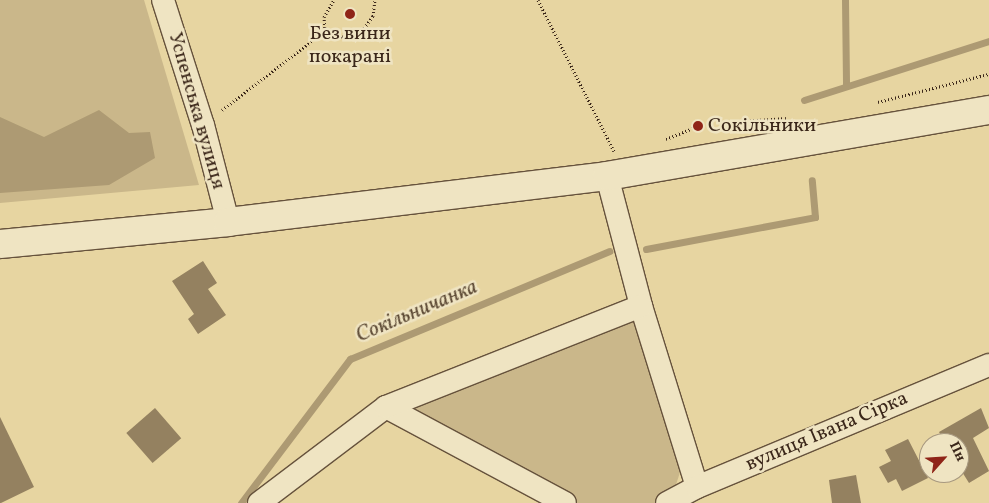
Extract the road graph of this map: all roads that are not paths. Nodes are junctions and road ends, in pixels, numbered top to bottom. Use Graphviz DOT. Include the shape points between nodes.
graph roads {
  1 [pos="163,0"];
  2 [pos="989,110"];
  3 [pos="612,167"];
  4 [pos="228,222"];
  5 [pos="0,244"];
  6 [pos="641,306"];
  7 [pos="989,365"];
  8 [pos="386,407"];
  9 [pos="697,487"];
  10 [pos="258,503"];
  11 [pos="565,503"];
  12 [pos="667,503"];
  1 -- 4 [label="street, Успенська вулиця" via="203,125"];
  2 -- 3 [label="main road"];
  3 -- 4 [label="main road"];
  3 -- 6 [label="street"];
  4 -- 5 [label="main road"];
  6 -- 8 [label="street"];
  6 -- 9 [label="street"];
  7 -- 9 [label="street, вулиця Івана Сірка"];
  8 -- 10 [label="street"];
  8 -- 11 [label="street"];
  9 -- 12 [label="street, вулиця Івана Сірка"];
}
